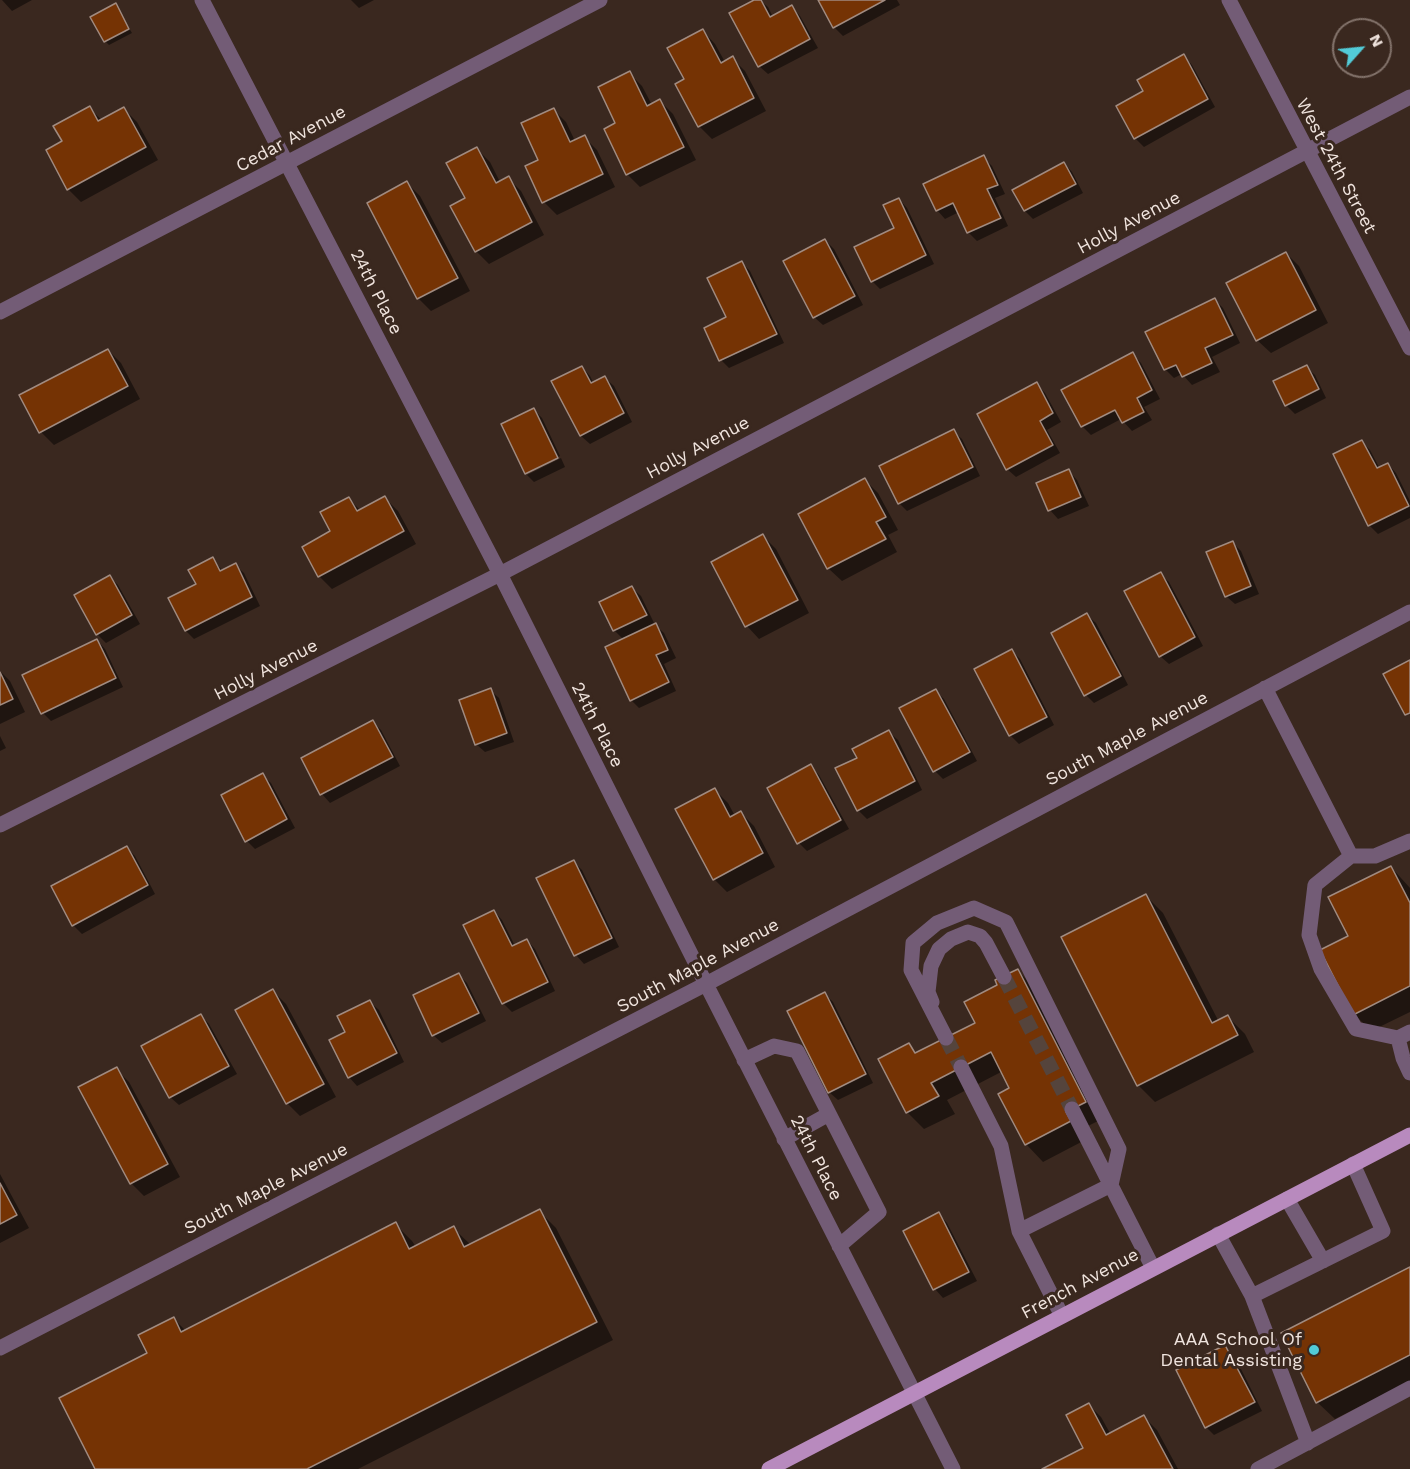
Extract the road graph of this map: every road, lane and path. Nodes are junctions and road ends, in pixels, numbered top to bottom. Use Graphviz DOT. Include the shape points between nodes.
graph roads {
  1 [pos="202,0"];
  2 [pos="600,0"];
  3 [pos="1229,0"];
  4 [pos="1410,97"];
  5 [pos="1306,151"];
  6 [pos="287,164"];
  7 [pos="0,312"];
  8 [pos="1410,348"];
  9 [pos="500,574"];
  10 [pos="1410,612"];
  11 [pos="1265,688"];
  12 [pos="0,825"];
  13 [pos="1410,841"];
  14 [pos="1351,856"];
  15 [pos="1004,977"];
  16 [pos="705,984"];
  17 [pos="1404,1035"];
  18 [pos="744,1060"];
  19 [pos="961,1067"];
  20 [pos="1410,1073"];
  21 [pos="1072,1109"];
  22 [pos="829,1114"];
  23 [pos="1410,1135"];
  24 [pos="784,1138"];
  25 [pos="1353,1164"];
  26 [pos="1111,1185"];
  27 [pos="1287,1199"];
  28 [pos="1019,1231"];
  29 [pos="1218,1234"];
  30 [pos="839,1246"];
  31 [pos="1323,1262"];
  32 [pos="1153,1268"];
  33 [pos="1252,1296"];
  34 [pos="1062,1316"];
  35 [pos="0,1348"];
  36 [pos="1410,1388"];
  37 [pos="914,1393"];
  38 [pos="1308,1443"];
  39 [pos="771,1468"];
  40 [pos="953,1469"];
  41 [pos="1258,1469"];
  1 -- 6 [label="street, 24th Place"];
  2 -- 6 [label="street, Cedar Avenue"];
  3 -- 5 [label="street, West 24th Street"];
  4 -- 5 [label="street, Holly Avenue"];
  5 -- 8 [label="street, West 24th Street"];
  5 -- 9 [label="street, Holly Avenue"];
  6 -- 7 [label="street, Cedar Avenue"];
  6 -- 9 [label="street, 24th Place"];
  9 -- 12 [label="street, Holly Avenue"];
  9 -- 16 [label="street, 24th Place"];
  10 -- 11 [label="street, South Maple Avenue"];
  11 -- 14 [label="street"];
  11 -- 16 [label="street, South Maple Avenue"];
  13 -- 14 [label="street" via="1375,856"];
  14 -- 17 [label="street" via="1315,885 1308,935 1321,969 1356,1029"];
  15 -- 26 [label="street" via="980,936 968,932 939,949 931,966 928,992 946,1038 911,970 913,943 937,923 974,908 1006,922 1119,1149"];
  16 -- 18 [label="street, 24th Place"];
  16 -- 35 [label="street, South Maple Avenue"];
  17 -- 20 [label="street" via="1403,1058"];
  18 -- 22 [label="street" via="774,1046 797,1051"];
  18 -- 24 [label="street, 24th Place"];
  19 -- 28 [label="street" via="1001,1146"];
  21 -- 26 [label="street"];
  22 -- 24 [label="street"];
  22 -- 30 [label="street" via="879,1212"];
  23 -- 25 [label="main road, French Avenue"];
  24 -- 30 [label="street, 24th Place"];
  25 -- 27 [label="main road, French Avenue"];
  25 -- 31 [label="street" via="1383,1231"];
  26 -- 28 [label="street"];
  26 -- 32 [label="street"];
  27 -- 29 [label="main road, French Avenue"];
  27 -- 31 [label="street"];
  28 -- 34 [label="street"];
  29 -- 32 [label="main road, French Avenue"];
  29 -- 33 [label="street"];
  30 -- 37 [label="street, 24th Place"];
  31 -- 33 [label="street"];
  32 -- 34 [label="main road, French Avenue"];
  33 -- 38 [label="street"];
  34 -- 37 [label="main road, French Avenue"];
  36 -- 38 [label="street"];
  37 -- 39 [label="main road, French Avenue"];
  37 -- 40 [label="street, 24th Place"];
  38 -- 41 [label="street"];
}
